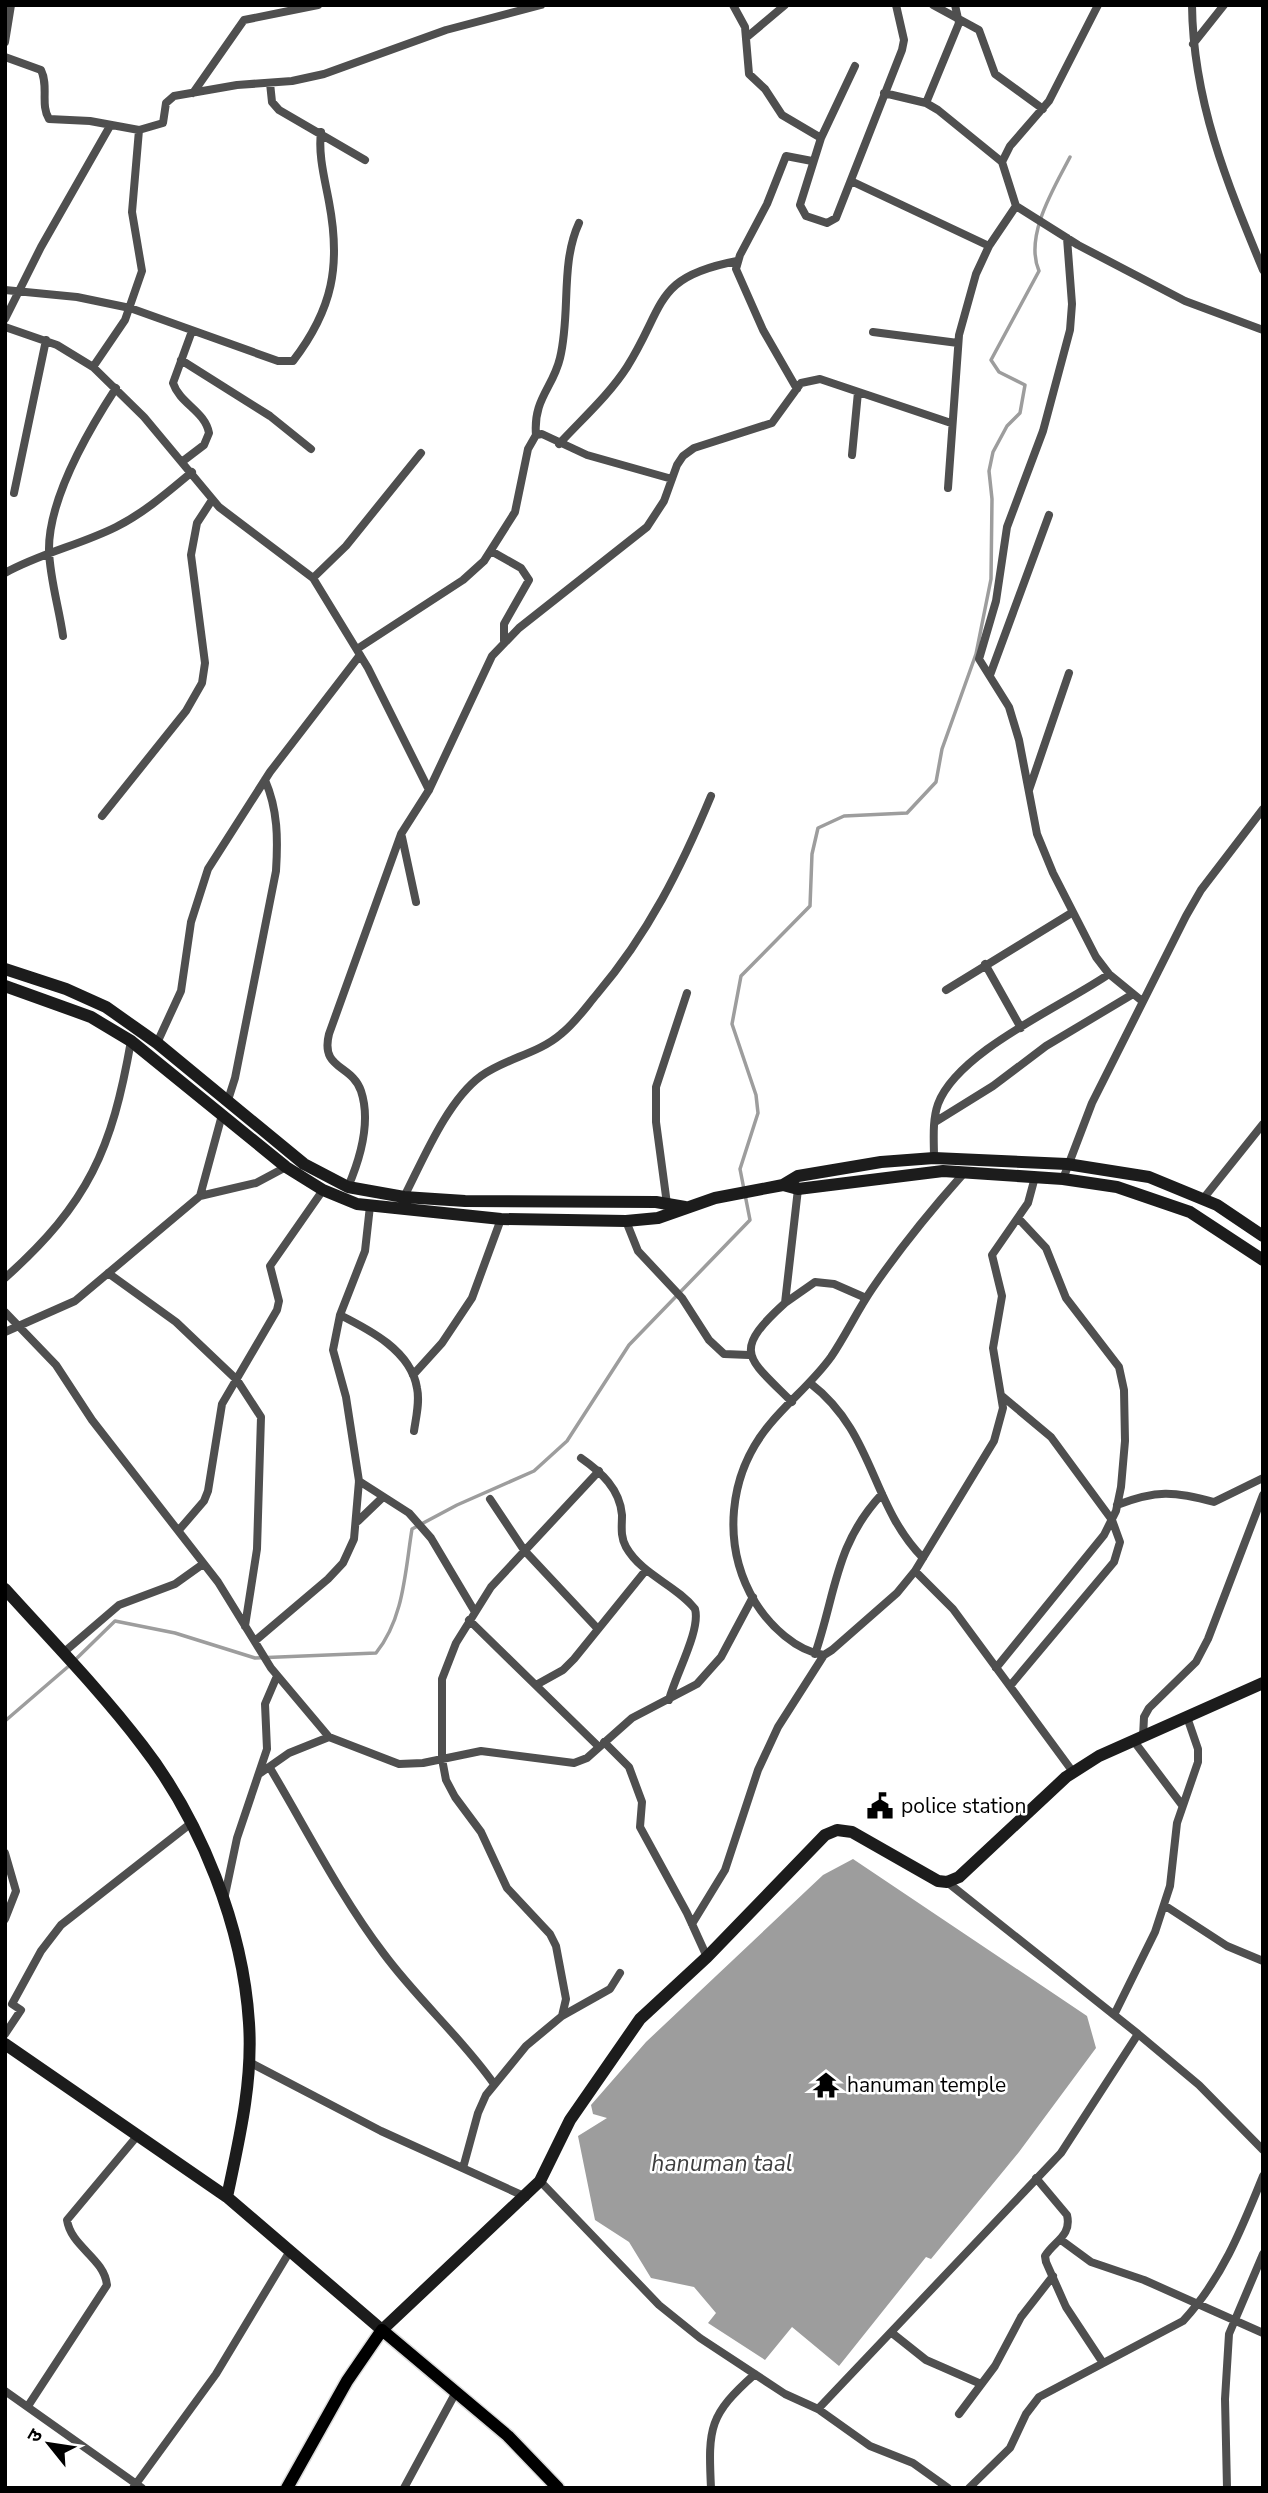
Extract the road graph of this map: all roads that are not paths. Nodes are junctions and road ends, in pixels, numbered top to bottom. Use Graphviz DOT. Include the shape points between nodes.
graph roads {
  1 [pos="11,5"];
  2 [pos="318,5"];
  3 [pos="541,5"];
  4 [pos="733,5"];
  5 [pos="785,5"];
  6 [pos="896,5"];
  7 [pos="933,5"];
  8 [pos="955,5"];
  9 [pos="1098,5"];
  10 [pos="1224,5"];
  11 [pos="1192,6"];
  12 [pos="958,16"];
  13 [pos="8,18"];
  14 [pos="747,37"];
  15 [pos="5,42"];
  16 [pos="1193,44"];
  17 [pos="5,57"];
  18 [pos="855,65"];
  19 [pos="271,83"];
  20 [pos="192,93"];
  21 [pos="884,93"];
  22 [pos="926,103"];
  23 [pos="1043,109"];
  24 [pos="110,126"];
  25 [pos="139,130"];
  26 [pos="321,132"];
  27 [pos="821,138"];
  28 [pos="365,160"];
  29 [pos="812,161"];
  30 [pos="1002,162"];
  31 [pos="851,181"];
  32 [pos="1016,206"];
  33 [pos="579,223"];
  34 [pos="1067,238"];
  35 [pos="989,246"];
  36 [pos="737,261"];
  37 [pos="1263,270"];
  38 [pos="5,290"];
  39 [pos="18,293"];
  40 [pos="130,308"];
  41 [pos="5,319"];
  42 [pos="5,327"];
  43 [pos="1263,330"];
  44 [pos="192,331"];
  45 [pos="873,332"];
  46 [pos="46,340"];
  47 [pos="958,343"];
  48 [pos="181,360"];
  49 [pos="93,367"];
  50 [pos="116,388"];
  51 [pos="797,389"];
  52 [pos="858,392"];
  53 [pos="951,424"];
  54 [pos="536,435"];
  55 [pos="559,444"];
  56 [pos="311,449"];
  57 [pos="421,453"];
  58 [pos="852,456"];
  59 [pos="183,461"];
  60 [pos="192,472"];
  61 [pos="672,479"];
  62 [pos="948,488"];
  63 [pos="13,493"];
  64 [pos="212,500"];
  65 [pos="1049,515"];
  66 [pos="49,551"];
  67 [pos="491,551"];
  68 [pos="5,573"];
  69 [pos="313,579"];
  70 [pos="63,636"];
  71 [pos="504,640"];
  72 [pos="359,652"];
  73 [pos="1069,673"];
  74 [pos="990,674"];
  75 [pos="265,780"];
  76 [pos="429,790"];
  77 [pos="1028,793"];
  78 [pos="711,796"];
  79 [pos="1263,809"];
  80 [pos="102,816"];
  81 [pos="401,834"];
  82 [pos="416,902"];
  83 [pos="1073,912"];
  84 [pos="985,964"];
  85 [pos="5,969"];
  86 [pos="1109,974"];
  87 [pos="5,986"];
  88 [pos="946,990"];
  89 [pos="687,993"];
  90 [pos="1133,994"];
  91 [pos="1142,1001"];
  92 [pos="1021,1028"];
  93 [pos="131,1041"];
  94 [pos="157,1043"];
  95 [pos="228,1100"];
  96 [pos="222,1115"];
  97 [pos="935,1122"];
  98 [pos="1263,1124"];
  99 [pos="934,1158"];
  100 [pos="1067,1164"];
  101 [pos="286,1167"];
  102 [pos="964,1173"];
  103 [pos="1035,1177"];
  104 [pos="1063,1179"];
  105 [pos="783,1185"];
  106 [pos="348,1187"];
  107 [pos="798,1189"];
  108 [pos="323,1190"];
  109 [pos="200,1196"];
  110 [pos="404,1197"];
  111 [pos="1203,1199"];
  112 [pos="667,1204"];
  113 [pos="370,1206"];
  114 [pos="689,1208"];
  115 [pos="1018,1218"];
  116 [pos="501,1219"];
  117 [pos="625,1221"];
  118 [pos="1263,1236"];
  119 [pos="1263,1260"];
  120 [pos="108,1273"];
  121 [pos="5,1278"];
  122 [pos="866,1298"];
  123 [pos="785,1303"];
  124 [pos="5,1312"];
  125 [pos="340,1315"];
  126 [pos="19,1325"];
  127 [pos="5,1332"];
  128 [pos="750,1355"];
  129 [pos="413,1375"];
  130 [pos="237,1380"];
  131 [pos="810,1383"];
  132 [pos="1002,1396"];
  133 [pos="792,1402"];
  134 [pos="414,1431"];
  135 [pos="581,1458"];
  136 [pos="599,1471"];
  137 [pos="1263,1478"];
  138 [pos="359,1481"];
  139 [pos="882,1494"];
  140 [pos="1263,1495"];
  141 [pos="383,1497"];
  142 [pos="491,1499"];
  143 [pos="1117,1505"];
  144 [pos="1112,1520"];
  145 [pos="358,1521"];
  146 [pos="179,1530"];
  147 [pos="524,1550"];
  148 [pos="923,1558"];
  149 [pos="203,1564"];
  150 [pos="646,1570"];
  151 [pos="915,1571"];
  152 [pos="5,1589"];
  153 [pos="753,1597"];
  154 [pos="475,1612"];
  155 [pos="470,1620"];
  156 [pos="245,1626"];
  157 [pos="597,1628"];
  158 [pos="256,1644"];
  159 [pos="820,1655"];
  160 [pos="66,1656"];
  161 [pos="996,1668"];
  162 [pos="277,1676"];
  163 [pos="1263,1683"];
  164 [pos="536,1685"];
  165 [pos="1010,1686"];
  166 [pos="669,1700"];
  167 [pos="1186,1717"];
  168 [pos="329,1737"];
  169 [pos="1136,1739"];
  170 [pos="602,1744"];
  171 [pos="442,1759"];
  172 [pos="270,1768"];
  173 [pos="1073,1772"];
  174 [pos="260,1773"];
  175 [pos="1182,1805"];
  176 [pos="190,1824"];
  177 [pos="5,1853"];
  178 [pos="947,1882"];
  179 [pos="225,1895"];
  180 [pos="1164,1905"];
  181 [pos="5,1919"];
  182 [pos="692,1924"];
  183 [pos="706,1957"];
  184 [pos="1263,1961"];
  185 [pos="620,1973"];
  186 [pos="1114,2015"];
  187 [pos="562,2016"];
  188 [pos="5,2034"];
  189 [pos="1138,2034"];
  190 [pos="5,2044"];
  191 [pos="248,2062"];
  192 [pos="494,2084"];
  193 [pos="138,2135"];
  194 [pos="1263,2150"];
  195 [pos="463,2168"];
  196 [pos="1263,2176"];
  197 [pos="1036,2178"];
  198 [pos="540,2182"];
  199 [pos="227,2197"];
  200 [pos="526,2197"];
  201 [pos="1061,2239"];
  202 [pos="290,2250"];
  203 [pos="1263,2254"];
  204 [pos="1053,2276"];
  205 [pos="1198,2305"];
  206 [pos="1233,2318"];
  207 [pos="382,2330"];
  208 [pos="892,2333"];
  209 [pos="1263,2333"];
  210 [pos="1103,2363"];
  211 [pos="755,2374"];
  212 [pos="981,2384"];
  213 [pos="456,2392"];
  214 [pos="8,2393"];
  215 [pos="5,2404"];
  216 [pos="29,2406"];
  217 [pos="818,2409"];
  218 [pos="959,2414"];
  219 [pos="137,2486"];
  220 [pos="942,2486"];
  221 [pos="287,2488"];
  222 [pos="404,2488"];
  223 [pos="558,2488"];
  224 [pos="711,2488"];
  225 [pos="969,2488"];
  226 [pos="1227,2488"];
  1 -- 13 [label="street"];
  2 -- 20 [label="street" via="244,20"];
  3 -- 19 [label="street" via="424,37 324,74"];
  4 -- 14 [label="street"];
  5 -- 14 [label="street"];
  6 -- 21 [label="street" via="904,40"];
  7 -- 12 [label="street"];
  8 -- 12 [label="street"];
  9 -- 23 [label="street"];
  10 -- 16 [label="street"];
  11 -- 16 [label="street"];
  12 -- 22 [label="street" via="957,30"];
  12 -- 23 [label="street" via="979,30 995,74"];
  13 -- 15 [label="street"];
  14 -- 27 [label="street" via="749,74 782,115"];
  16 -- 37 [label="street" via="1197,82 1225,177"];
  17 -- 24 [label="street" via="41,70 49,119"];
  18 -- 27 [label="street"];
  19 -- 20 [label="street"];
  19 -- 26 [label="street" via="274,106"];
  20 -- 25 [label="street" via="169,99 163,123"];
  21 -- 22 [label="street"];
  21 -- 31 [label="street"];
  22 -- 30 [label="street"];
  23 -- 30 [label="street"];
  24 -- 25 [label="street"];
  24 -- 39 [label="street"];
  25 -- 40 [label="street" via="132,212 142,271"];
  26 -- 28 [label="street"];
  26 -- 44 [label="street" via="336,256 328,296 298,355 293,361 278,361"];
  27 -- 29 [label="street"];
  29 -- 31 [label="street" via="800,205 806,216 832,222"];
  29 -- 36 [label="street" via="786,156"];
  30 -- 32 [label="street"];
  31 -- 35 [label="street"];
  32 -- 34 [label="street"];
  32 -- 35 [label="street"];
  33 -- 54 [label="street" via="569,250 560,359 539,401"];
  34 -- 43 [label="street" via="1185,301"];
  34 -- 74 [label="street" via="1070,330 1043,431 1007,527 996,601 979,659"];
  35 -- 47 [label="street" via="976,274"];
  36 -- 51 [label="street" via="740,283"];
  36 -- 55 [label="street" via="699,271 667,291 626,368"];
  38 -- 39 [label="street"];
  39 -- 40 [label="street"];
  39 -- 41 [label="street"];
  40 -- 44 [label="street"];
  40 -- 49 [label="street"];
  42 -- 46 [label="street"];
  44 -- 48 [label="street"];
  45 -- 47 [label="street"];
  46 -- 49 [label="street"];
  46 -- 63 [label="street"];
  47 -- 53 [label="street"];
  48 -- 56 [label="street" via="270,416"];
  48 -- 59 [label="street" via="174,388 202,417 209,433 204,445"];
  49 -- 50 [label="street"];
  50 -- 59 [label="street"];
  50 -- 66 [label="street" via="63,489 52,521"];
  51 -- 52 [label="street" via="810,378"];
  51 -- 61 [label="street" via="772,423 694,448 683,456"];
  52 -- 53 [label="street"];
  52 -- 58 [label="street"];
  53 -- 62 [label="street"];
  54 -- 55 [label="street" via="542,433"];
  54 -- 67 [label="street" via="528,449 515,512"];
  55 -- 61 [label="street"];
  57 -- 69 [label="street" via="346,546"];
  59 -- 60 [label="street"];
  60 -- 64 [label="street"];
  60 -- 66 [label="street" via="117,527"];
  61 -- 71 [label="street" via="647,527"];
  64 -- 69 [label="street"];
  64 -- 80 [label="street" via="197,523 191,555 205,663 202,683 186,711"];
  65 -- 74 [label="street"];
  66 -- 68 [label="street"];
  66 -- 70 [label="street"];
  67 -- 71 [label="street" via="528,573 529,580 510,611"];
  67 -- 72 [label="street" via="475,572"];
  69 -- 72 [label="street"];
  71 -- 76 [label="street" via="467,704"];
  72 -- 75 [label="street"];
  72 -- 76 [label="street"];
  73 -- 77 [label="street"];
  74 -- 77 [label="street" via="1009,706"];
  75 -- 94 [label="street" via="208,869 191,922 181,991"];
  75 -- 95 [label="street" via="278,836 276,871"];
  76 -- 81 [label="street"];
  77 -- 83 [label="street" via="1037,834"];
  78 -- 110 [label="street" via="659,910 609,980 562,1034 481,1075 468,1088 438,1132"];
  79 -- 91 [label="street" via="1201,890"];
  81 -- 82 [label="street"];
  81 -- 106 [label="street" via="326,1048 361,1091 362,1142"];
  83 -- 84 [label="street"];
  83 -- 86 [label="street"];
  84 -- 88 [label="street"];
  84 -- 92 [label="street"];
  85 -- 94 [label="street" via="106,1007"];
  86 -- 90 [label="street"];
  86 -- 92 [label="street"];
  87 -- 93 [label="street" via="91,1017"];
  89 -- 112 [label="street" via="656,1087"];
  90 -- 91 [label="street"];
  90 -- 97 [label="street" via="1046,1046"];
  91 -- 100 [label="street"];
  92 -- 97 [label="street" via="962,1070 938,1104"];
  93 -- 96 [label="street"];
  93 -- 121 [label="street" via="121,1095 97,1168 37,1250"];
  94 -- 95 [label="street"];
  95 -- 106 [label="street" via="304,1164"];
  96 -- 101 [label="street"];
  96 -- 109 [label="street"];
  97 -- 99 [label="street"];
  98 -- 111 [label="street"];
  99 -- 100 [label="street"];
  99 -- 105 [label="street" via="799,1176"];
  100 -- 104 [label="street"];
  100 -- 111 [label="street" via="1149,1177"];
  101 -- 108 [label="street"];
  101 -- 109 [label="street" via="256,1183"];
  102 -- 103 [label="street"];
  102 -- 107 [label="street" via="943,1171"];
  102 -- 122 [label="street" via="918,1225"];
  103 -- 104 [label="street"];
  103 -- 115 [label="street"];
  104 -- 119 [label="street" via="1157,1198 1190,1212"];
  105 -- 107 [label="street"];
  105 -- 114 [label="street"];
  106 -- 110 [label="street"];
  107 -- 123 [label="street"];
  108 -- 113 [label="street"];
  108 -- 130 [label="street" via="273,1258 270,1272 279,1301 277,1310"];
  109 -- 120 [label="street"];
  110 -- 112 [label="street"];
  111 -- 118 [label="street"];
  112 -- 114 [label="street"];
  113 -- 116 [label="street"];
  113 -- 125 [label="street" via="365,1251"];
  114 -- 117 [label="street" via="658,1218"];
  115 -- 132 [label="street" via="992,1255 1002,1296 993,1348"];
  115 -- 143 [label="street" via="1046,1248 1056,1280 1080,1320 1112,1353 1119,1367 1125,1441"];
  116 -- 117 [label="street"];
  116 -- 129 [label="street" via="472,1298 442,1343"];
  117 -- 128 [label="street" via="638,1251 682,1298 709,1340 724,1354"];
  120 -- 126 [label="street" via="59,1311"];
  120 -- 130 [label="street" via="176,1322"];
  122 -- 123 [label="street" via="834,1284 815,1282"];
  122 -- 131 [label="street"];
  123 -- 128 [label="street" via="757,1328"];
  124 -- 126 [label="street"];
  125 -- 129 [label="street" via="382,1338"];
  125 -- 138 [label="street" via="333,1350 346,1396"];
  126 -- 127 [label="street"];
  126 -- 146 [label="street" via="56,1365 92,1420"];
  128 -- 133 [label="street"];
  129 -- 134 [label="street" via="418,1398"];
  130 -- 146 [label="street" via="222,1404 204,1501"];
  130 -- 156 [label="street" via="257,1407 261,1428 257,1549"];
  131 -- 133 [label="street"];
  131 -- 139 [label="street" via="853,1429"];
  132 -- 144 [label="street" via="1051,1437"];
  132 -- 148 [label="street" via="994,1441"];
  133 -- 153 [label="street" via="750,1454 732,1517 733,1537"];
  135 -- 136 [label="street"];
  136 -- 147 [label="street"];
  136 -- 150 [label="street" via="617,1496 624,1545"];
  137 -- 143 [label="street" via="1214,1502 1174,1491"];
  138 -- 141 [label="street"];
  138 -- 145 [label="street"];
  139 -- 148 [label="street" via="902,1534"];
  139 -- 159 [label="street" via="858,1525 837,1566"];
  140 -- 169 [label="street" via="1208,1639 1196,1661 1149,1708"];
  141 -- 145 [label="street"];
  141 -- 154 [label="street" via="409,1513 431,1538"];
  142 -- 147 [label="street"];
  143 -- 144 [label="street"];
  144 -- 161 [label="street" via="1076,1573"];
  144 -- 165 [label="street" via="1120,1542 1114,1562"];
  145 -- 158 [label="street" via="343,1563"];
  146 -- 149 [label="street"];
  147 -- 154 [label="street"];
  147 -- 157 [label="street"];
  148 -- 151 [label="street"];
  149 -- 156 [label="street"];
  149 -- 160 [label="street" via="175,1584 119,1605"];
  150 -- 157 [label="street"];
  150 -- 166 [label="street" via="689,1601 697,1615"];
  151 -- 159 [label="street" via="897,1593"];
  151 -- 161 [label="street" via="953,1609"];
  152 -- 160 [label="street"];
  153 -- 159 [label="street" via="779,1630"];
  153 -- 166 [label="street" via="721,1657 697,1684"];
  154 -- 155 [label="street"];
  155 -- 164 [label="street"];
  155 -- 171 [label="street" via="442,1679"];
  156 -- 158 [label="street"];
  157 -- 164 [label="street" via="563,1670"];
  158 -- 162 [label="street"];
  159 -- 182 [label="street" via="778,1727 758,1770 724,1870"];
  160 -- 176 [label="street" via="142,1745"];
  161 -- 165 [label="street"];
  162 -- 168 [label="street"];
  162 -- 174 [label="street" via="265,1704 268,1735"];
  163 -- 167 [label="street"];
  164 -- 170 [label="street"];
  165 -- 173 [label="street"];
  166 -- 170 [label="street" via="632,1718"];
  167 -- 169 [label="street"];
  167 -- 175 [label="street" via="1198,1762"];
  168 -- 171 [label="street" via="399,1764"];
  168 -- 172 [label="street" via="289,1753"];
  169 -- 173 [label="street"];
  169 -- 175 [label="street"];
  170 -- 171 [label="street" via="587,1758 563,1764 481,1751"];
  170 -- 182 [label="street" via="628,1767 642,1802 640,1827"];
  171 -- 187 [label="street" via="455,1797 481,1832 507,1888 556,1946 566,1999"];
  172 -- 174 [label="street"];
  172 -- 192 [label="street" via="359,1919"];
  173 -- 178 [label="street" via="959,1877"];
  174 -- 179 [label="street" via="237,1838"];
  175 -- 180 [label="street"];
  176 -- 179 [label="street"];
  176 -- 188 [label="street" via="61,1926 41,1951 12,2004 20,2010"];
  177 -- 181 [label="street" via="16,1891"];
  178 -- 183 [label="street" via="852,1832 837,1830 812,1845"];
  178 -- 186 [label="street"];
  179 -- 191 [label="street" via="249,2023"];
  180 -- 184 [label="street" via="1227,1946"];
  180 -- 186 [label="street"];
  182 -- 183 [label="street"];
  183 -- 198 [label="street" via="665,1992 615,2052 570,2120"];
  185 -- 187 [label="street" via="610,1989"];
  186 -- 189 [label="street"];
  187 -- 192 [label="street" via="526,2046"];
  189 -- 194 [label="street" via="1199,2085"];
  189 -- 197 [label="street" via="1060,2153"];
  190 -- 193 [label="street"];
  191 -- 195 [label="street" via="381,2132"];
  191 -- 199 [label="street" via="244,2112"];
  192 -- 195 [label="street" via="478,2113"];
  193 -- 199 [label="street"];
  193 -- 216 [label="street" via="67,2220 70,2234 106,2276 107,2285"];
  195 -- 200 [label="street"];
  196 -- 205 [label="street" via="1233,2249"];
  197 -- 201 [label="street" via="1067,2215 1068,2228"];
  197 -- 208 [label="street"];
  198 -- 200 [label="street"];
  198 -- 211 [label="street" via="659,2305"];
  199 -- 202 [label="street"];
  200 -- 207 [label="street"];
  201 -- 204 [label="street" via="1045,2256"];
  201 -- 205 [label="street" via="1091,2262"];
  202 -- 207 [label="street"];
  202 -- 219 [label="street" via="216,2374"];
  203 -- 206 [label="street"];
  204 -- 210 [label="street" via="1066,2307"];
  204 -- 212 [label="street"];
  205 -- 206 [label="street"];
  205 -- 210 [label="street" via="1182,2321"];
  206 -- 209 [label="street"];
  206 -- 226 [label="street" via="1226,2364"];
  207 -- 213 [label="main road"];
  207 -- 221 [label="main road" via="347,2381"];
  208 -- 212 [label="street" via="926,2360"];
  208 -- 217 [label="street"];
  210 -- 225 [label="street" via="1039,2397 1010,2448"];
  211 -- 217 [label="street"];
  211 -- 224 [label="street" via="716,2416 709,2449"];
  212 -- 218 [label="street"];
  213 -- 222 [label="street"];
  213 -- 223 [label="main road" via="508,2436"];
  214 -- 215 [label="street"];
  214 -- 216 [label="street"];
  216 -- 219 [label="street"];
  217 -- 220 [label="street" via="870,2446 913,2463"];
}
